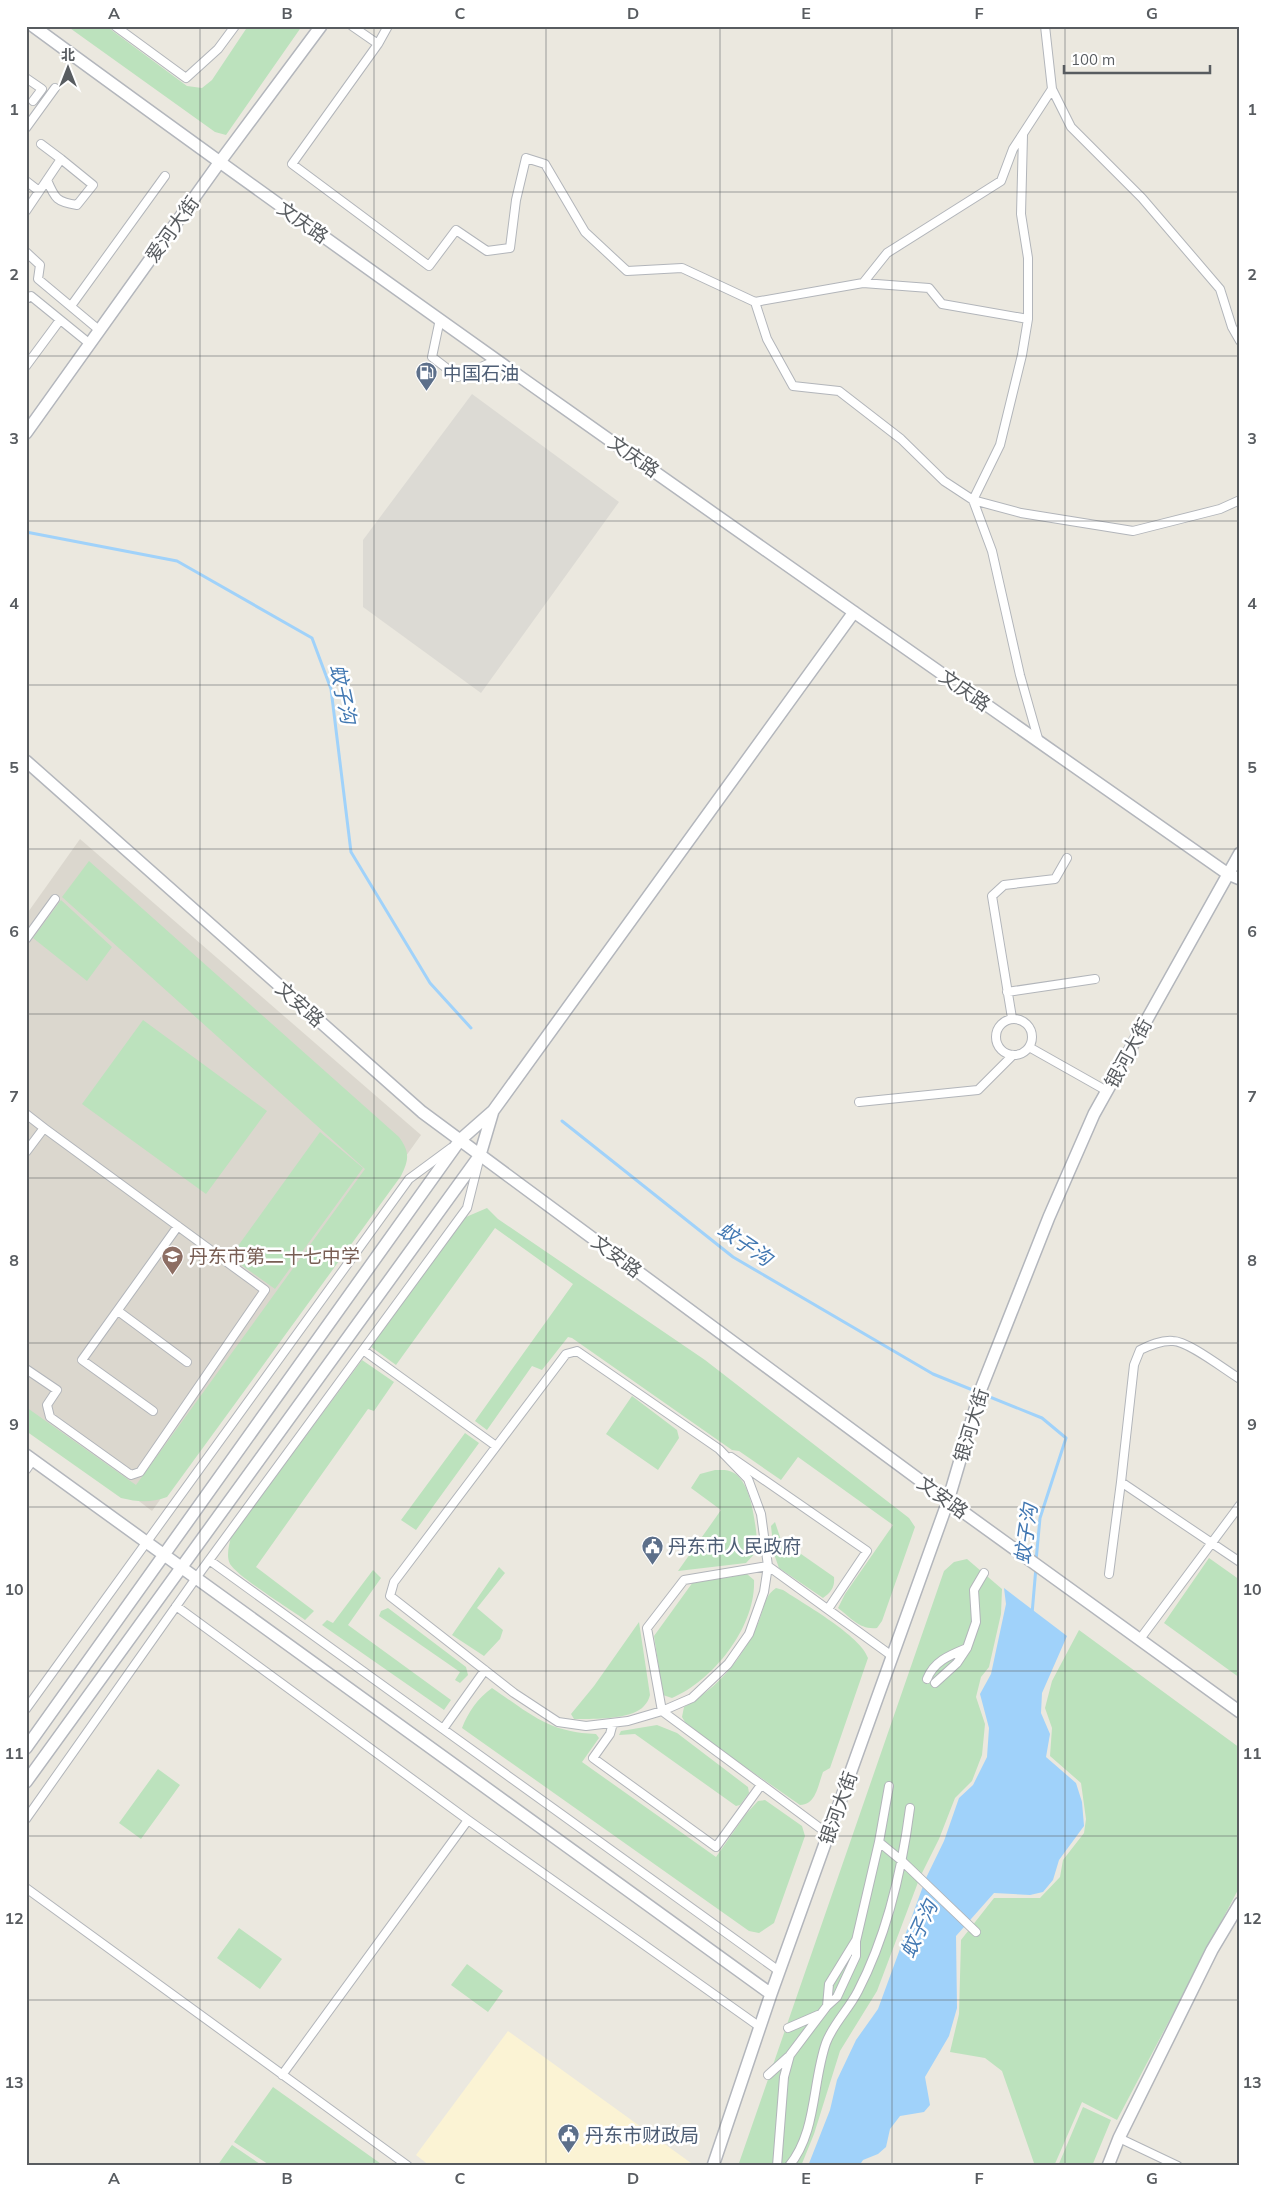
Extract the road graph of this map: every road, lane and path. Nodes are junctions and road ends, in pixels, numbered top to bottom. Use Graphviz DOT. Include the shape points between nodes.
graph roads {
  1 [pos="33,26"];
  2 [pos="115,26"];
  3 [pos="321,26"];
  4 [pos="352,26"];
  5 [pos="388,26"];
  6 [pos="1045,26"];
  7 [pos="234,27"];
  8 [pos="378,44"];
  9 [pos="26,78"];
  10 [pos="55,88"];
  11 [pos="1052,89"];
  12 [pos="33,101"];
  13 [pos="26,128"];
  14 [pos="1023,134"];
  15 [pos="41,144"];
  16 [pos="61,159"];
  17 [pos="219,163"];
  18 [pos="165,176"];
  19 [pos="47,180"];
  20 [pos="26,181"];
  21 [pos="39,191"];
  22 [pos="26,211"];
  23 [pos="26,252"];
  24 [pos="863,283"];
  25 [pos="26,300"];
  26 [pos="755,302"];
  27 [pos="71,306"];
  28 [pos="440,319"];
  29 [pos="1028,319"];
  30 [pos="60,320"];
  31 [pos="99,330"];
  32 [pos="1240,341"];
  33 [pos="90,344"];
  34 [pos="497,360"];
  35 [pos="26,366"];
  36 [pos="26,433"];
  37 [pos="973,500"];
  38 [pos="1240,500"];
  39 [pos="854,612"];
  40 [pos="1040,742"];
  41 [pos="26,761"];
  42 [pos="1240,853"];
  43 [pos="1068,858"];
  44 [pos="1228,874"];
  45 [pos="1240,879"];
  46 [pos="55,899"];
  47 [pos="26,940"];
  48 [pos="1095,979"];
  49 [pos="1007,992"];
  50 [pos="1012,1018"];
  51 [pos="1029,1047"];
  52 [pos="1013,1055"];
  53 [pos="1107,1091"];
  54 [pos="859,1102"];
  55 [pos="492,1111"];
  56 [pos="26,1114"];
  57 [pos="44,1128"];
  58 [pos="460,1140"];
  59 [pos="26,1152"];
  60 [pos="480,1155"];
  61 [pos="178,1226"];
  62 [pos="118,1311"];
  63 [pos="363,1350"];
  64 [pos="187,1362"];
  65 [pos="26,1369"];
  66 [pos="1240,1379"];
  67 [pos="153,1411"];
  68 [pos="496,1446"];
  69 [pos="719,1448"];
  70 [pos="30,1457"];
  71 [pos="26,1470"];
  72 [pos="1121,1482"];
  73 [pos="948,1501"];
  74 [pos="1240,1505"];
  75 [pos="1212,1542"];
  76 [pos="148,1543"];
  77 [pos="164,1555"];
  78 [pos="209,1560"];
  79 [pos="1240,1562"];
  80 [pos="768,1566"];
  81 [pos="182,1567"];
  82 [pos="984,1573"];
  83 [pos="1109,1574"];
  84 [pos="196,1578"];
  85 [pos="176,1606"];
  86 [pos="828,1609"];
  87 [pos="1140,1639"];
  88 [pos="967,1648"];
  89 [pos="892,1656"];
  90 [pos="485,1670"];
  91 [pos="927,1679"];
  92 [pos="935,1683"];
  93 [pos="26,1709"];
  94 [pos="662,1711"];
  95 [pos="1240,1712"];
  96 [pos="612,1723"];
  97 [pos="443,1729"];
  98 [pos="26,1748"];
  99 [pos="26,1782"];
  100 [pos="761,1785"];
  101 [pos="889,1786"];
  102 [pos="910,1808"];
  103 [pos="26,1819"];
  104 [pos="468,1820"];
  105 [pos="828,1834"];
  106 [pos="879,1842"];
  107 [pos="902,1861"];
  108 [pos="26,1888"];
  109 [pos="1240,1903"];
  110 [pos="976,1932"];
  111 [pos="857,1938"];
  112 [pos="779,1971"];
  113 [pos="771,1994"];
  114 [pos="827,2006"];
  115 [pos="820,2014"];
  116 [pos="760,2027"];
  117 [pos="788,2028"];
  118 [pos="790,2055"];
  119 [pos="282,2074"];
  120 [pos="768,2075"];
  121 [pos="1119,2138"];
  122 [pos="408,2166"];
  123 [pos="713,2166"];
  124 [pos="777,2166"];
  125 [pos="789,2166"];
  126 [pos="1108,2166"];
  127 [pos="1178,2166"];
  1 -- 17 [label="main road, 文庆路"];
  2 -- 7 [label="street" via="186,78 218,49"];
  3 -- 17 [label="main road, 爱河大街"];
  4 -- 8 [label="street"];
  5 -- 8 [label="street"];
  6 -- 11 [label="street"];
  8 -- 26 [label="street" via="292,164 429,266 456,230 487,251 510,248 526,158 545,164 585,232 627,271 682,268"];
  9 -- 12 [label="street" via="42,89"];
  10 -- 13 [label="street"];
  11 -- 14 [label="street"];
  11 -- 32 [label="street" via="1071,127 1142,198 1220,289"];
  14 -- 24 [label="street" via="1013,149 1002,181 887,253"];
  14 -- 29 [label="street" via="1021,214 1028,258"];
  15 -- 16 [label="street"];
  16 -- 19 [label="street"];
  16 -- 19 [label="street" via="93,185 77,205 61,203"];
  17 -- 28 [label="main road, 文庆路"];
  17 -- 31 [label="main road, 爱河大街"];
  18 -- 27 [label="street"];
  19 -- 21 [label="street"];
  20 -- 21 [label="street"];
  21 -- 22 [label="street"];
  23 -- 27 [label="street" via="40,264 38,279"];
  24 -- 26 [label="street"];
  24 -- 29 [label="street" via="929,288 942,304"];
  25 -- 30 [label="street" via="31,296"];
  26 -- 37 [label="street" via="767,340 793,386 839,391 901,439 944,482"];
  27 -- 31 [label="street"];
  28 -- 34 [label="main road, 文庆路"];
  28 -- 34 [label="street" via="432,357 458,377"];
  29 -- 37 [label="street" via="1000,445"];
  30 -- 33 [label="street"];
  30 -- 35 [label="street"];
  31 -- 33 [label="main road, 爱河大街"];
  33 -- 36 [label="main road, 爱河大街"];
  34 -- 39 [label="main road, 文庆路"];
  37 -- 38 [label="street" via="1020,512 1133,532 1220,509"];
  37 -- 40 [label="street" via="992,551 1020,675"];
  39 -- 40 [label="main road, 文庆路"];
  39 -- 55 [label="main road"];
  40 -- 44 [label="main road, 文庆路"];
  41 -- 58 [label="main road, 文安路" via="422,1112"];
  42 -- 44 [label="main road, 银河大街"];
  43 -- 49 [label="street" via="1055,879 1004,884 992,896"];
  44 -- 45 [label="main road, 文庆路"];
  44 -- 53 [label="main road, 银河大街"];
  46 -- 47 [label="street"];
  48 -- 49 [label="street"];
  49 -- 50 [label="street"];
  50 -- 51 [label="street" via="1028,1025 1032,1036"];
  50 -- 52 [label="street" via="1001,1024 995,1035 1002,1051"];
  51 -- 52 [label="street"];
  51 -- 53 [label="street"];
  52 -- 54 [label="street" via="978,1090"];
  53 -- 73 [label="main road, 银河大街" via="1049,1217 980,1393"];
  55 -- 58 [label="main road"];
  55 -- 60 [label="main road"];
  56 -- 57 [label="street"];
  57 -- 59 [label="street"];
  57 -- 61 [label="street"];
  58 -- 60 [label="main road, 文安路"];
  58 -- 76 [label="street" via="409,1180"];
  58 -- 77 [label="main road"];
  60 -- 63 [label="street" via="466,1208"];
  60 -- 73 [label="main road, 文安路"];
  60 -- 81 [label="main road"];
  61 -- 62 [label="street"];
  61 -- 65 [label="street" via="265,1290 140,1472 131,1475 50,1417 47,1405 57,1390"];
  62 -- 64 [label="street"];
  62 -- 67 [label="street" via="82,1360"];
  63 -- 68 [label="street"];
  63 -- 78 [label="street"];
  66 -- 72 [label="street" via="1193,1349 1174,1341 1154,1343 1140,1350 1134,1365"];
  68 -- 69 [label="street" via="566,1354 577,1351"];
  68 -- 90 [label="street" via="394,1582 390,1596"];
  69 -- 80 [label="street" via="748,1479 761,1514"];
  69 -- 86 [label="street" via="867,1551"];
  70 -- 71 [label="street"];
  70 -- 76 [label="main road"];
  72 -- 75 [label="street"];
  72 -- 83 [label="street"];
  73 -- 87 [label="main road, 文安路"];
  73 -- 89 [label="main road, 银河大街"];
  74 -- 75 [label="street"];
  75 -- 79 [label="street"];
  75 -- 87 [label="street"];
  76 -- 77 [label="main road"];
  76 -- 93 [label="street"];
  77 -- 81 [label="main road"];
  77 -- 98 [label="main road"];
  78 -- 84 [label="street"];
  78 -- 97 [label="street"];
  80 -- 86 [label="street"];
  80 -- 94 [label="street" via="764,1592 749,1634 728,1664 692,1698"];
  80 -- 94 [label="street" via="684,1580 647,1628"];
  81 -- 84 [label="main road"];
  81 -- 99 [label="main road"];
  82 -- 88 [label="street" via="974,1590 976,1622"];
  84 -- 85 [label="street"];
  84 -- 113 [label="main road"];
  85 -- 103 [label="street"];
  85 -- 104 [label="street"];
  86 -- 89 [label="street"];
  87 -- 95 [label="main road, 文安路"];
  88 -- 91 [label="street" via="931,1668"];
  88 -- 92 [label="street" via="957,1663"];
  89 -- 105 [label="main road, 银河大街"];
  90 -- 96 [label="street" via="558,1722 586,1726"];
  90 -- 97 [label="street"];
  94 -- 96 [label="street"];
  94 -- 100 [label="street"];
  96 -- 100 [label="street" via="610,1734 592,1758 716,1847"];
  97 -- 112 [label="street"];
  100 -- 105 [label="street"];
  101 -- 106 [label="street"];
  102 -- 107 [label="street"];
  104 -- 116 [label="street"];
  104 -- 119 [label="street"];
  105 -- 112 [label="main road, 银河大街"];
  106 -- 107 [label="street"];
  106 -- 111 [label="street"];
  107 -- 110 [label="street"];
  107 -- 125 [label="street" via="879,1942 862,1984 827,2040 818,2067 813,2109 799,2153"];
  108 -- 119 [label="street"];
  109 -- 121 [label="main road" via="1212,1950"];
  111 -- 114 [label="street" via="828,1984"];
  111 -- 114 [label="street" via="856,1956 837,1997"];
  112 -- 113 [label="main road, 银河大街"];
  113 -- 116 [label="main road, 银河大街"];
  114 -- 115 [label="street"];
  115 -- 117 [label="street"];
  115 -- 118 [label="street"];
  116 -- 123 [label="main road, 银河大街"];
  118 -- 120 [label="street"];
  118 -- 124 [label="street" via="784,2078"];
  119 -- 122 [label="street"];
  121 -- 126 [label="main road"];
  121 -- 127 [label="street"];
}
